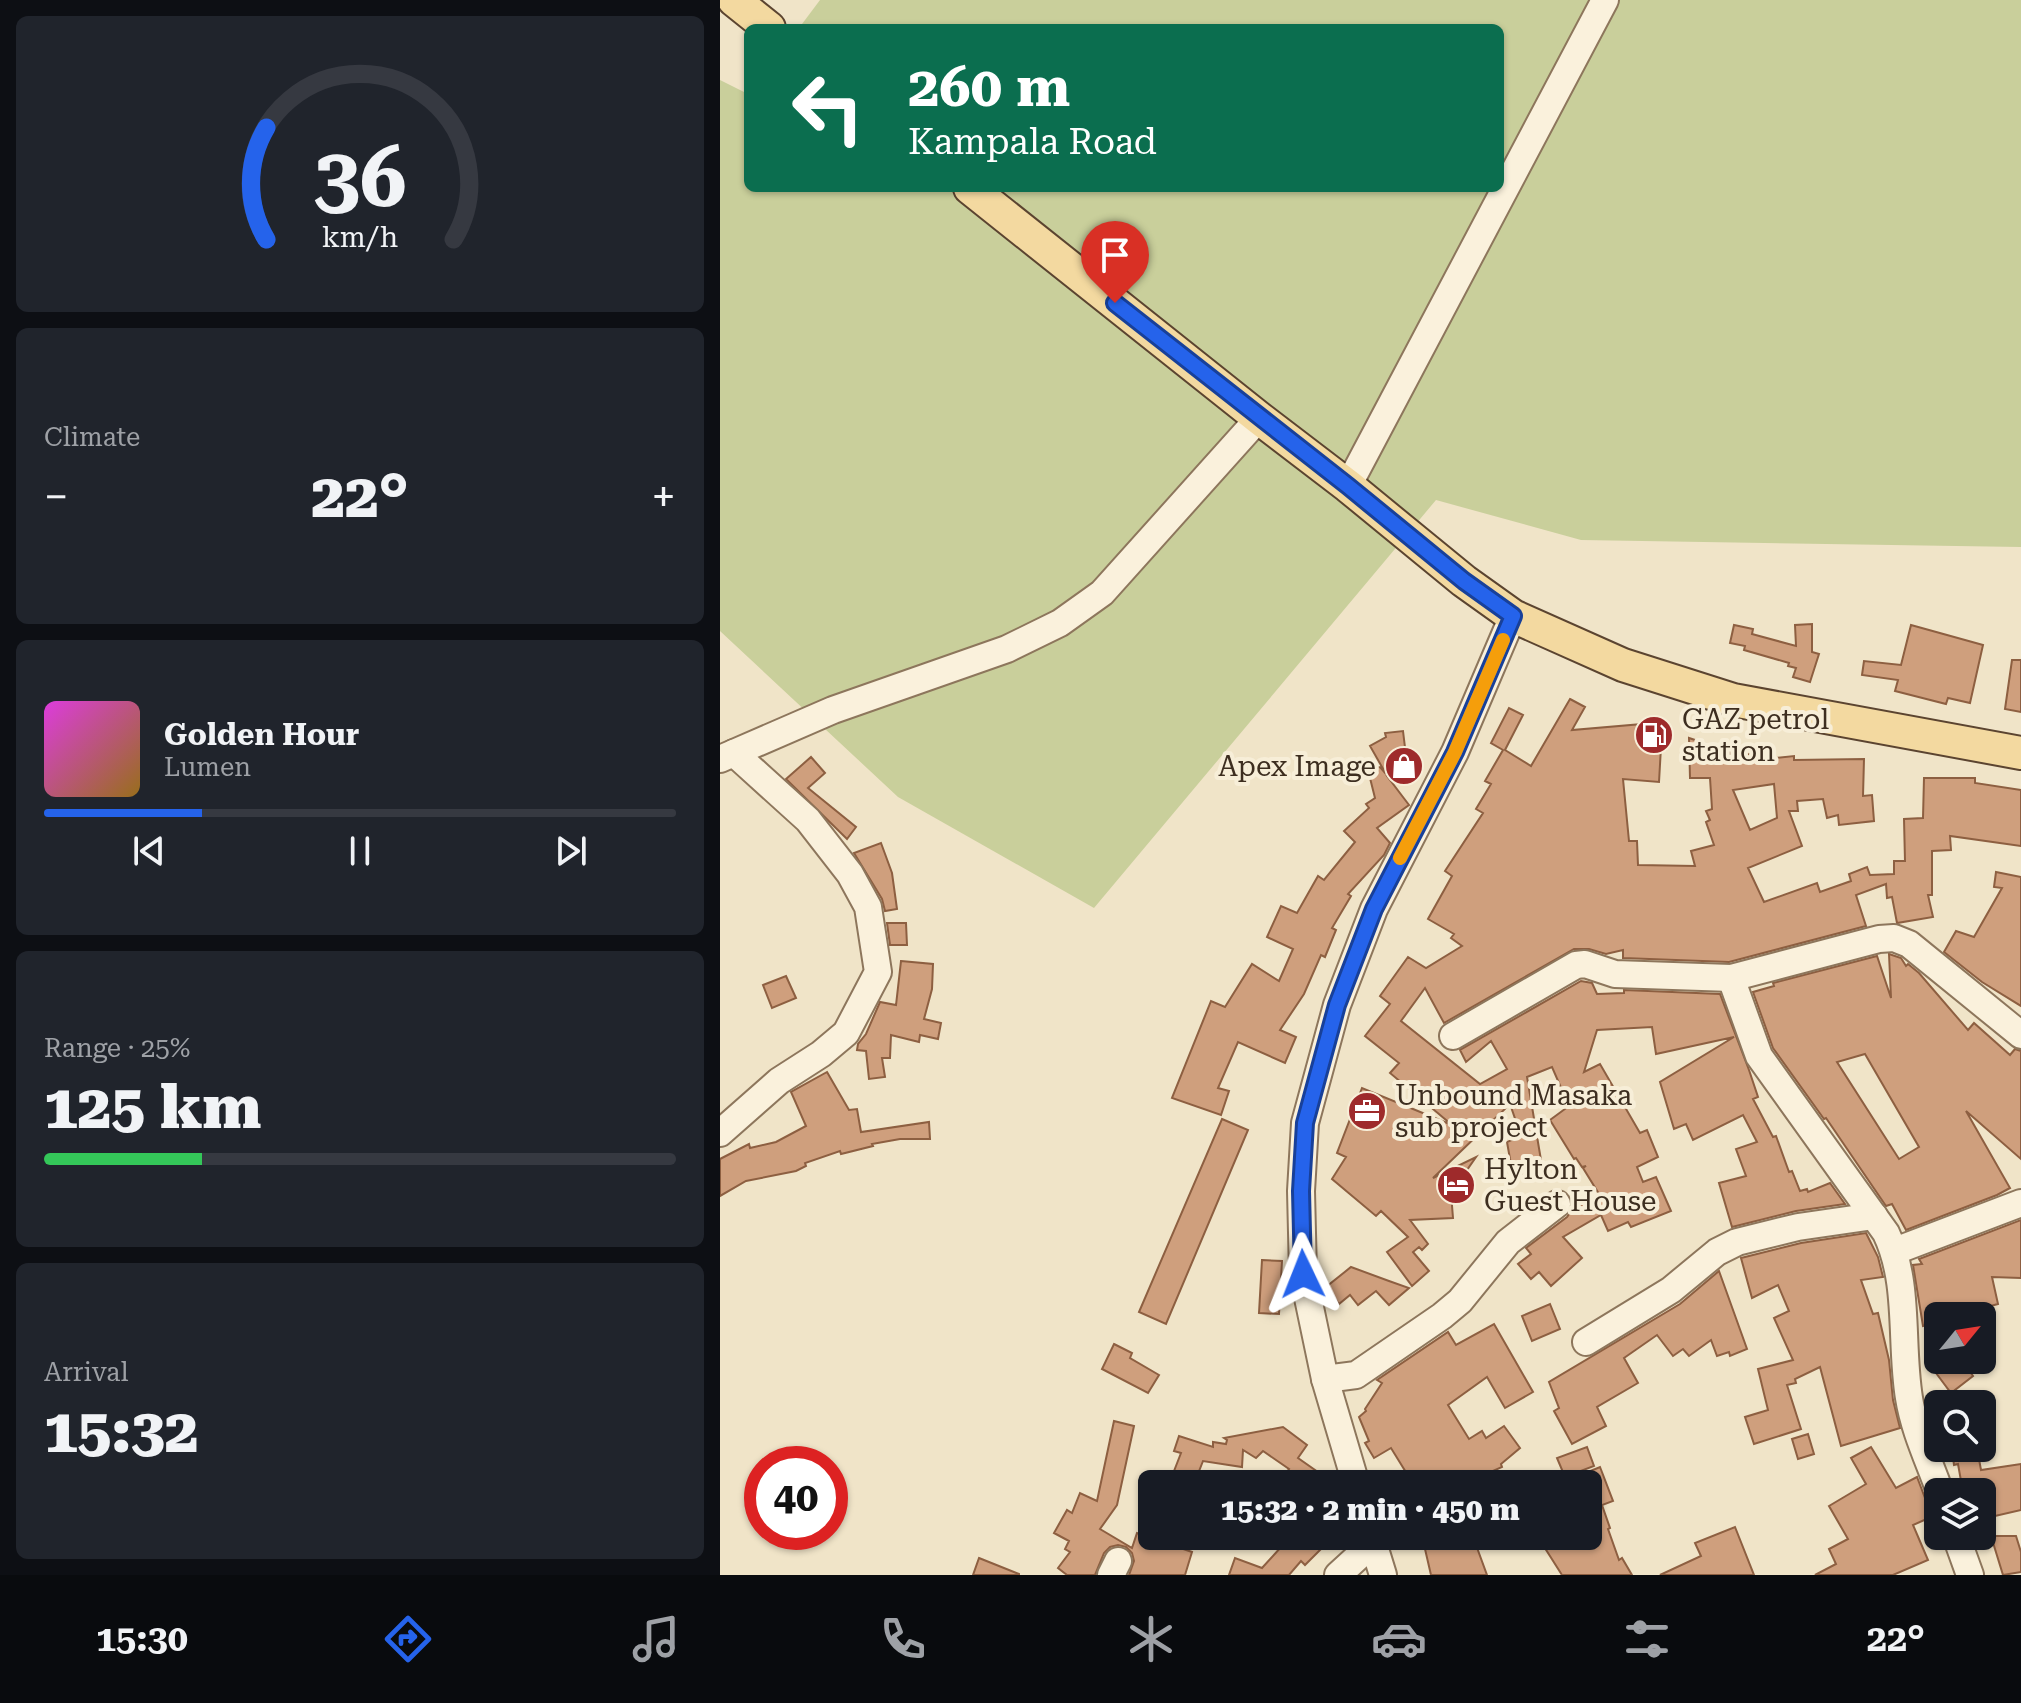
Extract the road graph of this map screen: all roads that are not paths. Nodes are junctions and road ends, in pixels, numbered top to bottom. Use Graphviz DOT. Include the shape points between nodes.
graph roads {
  1 [pos="734,0"];
  2 [pos="1605,0"];
  3 [pos="764,24"];
  4 [pos="1504,191"];
  5 [pos="975,192"];
  6 [pos="1503,192"];
  7 [pos="1259,418"];
  8 [pos="1348,486"];
  9 [pos="1513,616"];
  10 [pos="2021,753"];
  11 [pos="727,756"];
  12 [pos="1731,978"];
  13 [pos="2021,1035"];
  14 [pos="1453,1036"];
  15 [pos="720,1133"];
  16 [pos="2021,1203"];
  17 [pos="1557,1204"];
  18 [pos="1874,1216"];
  19 [pos="1895,1251"];
  20 [pos="1586,1342"];
  21 [pos="1325,1379"];
  22 [pos="1352,1470"];
  23 [pos="1935,1478"];
  24 [pos="1362,1550"];
  25 [pos="1375,1550"];
  26 [pos="1961,1550"];
  27 [pos="1338,1575"];
  28 [pos="1383,1575"];
  29 [pos="1970,1575"];
  1 -- 3 [label="main road"];
  2 -- 4 [label="street"];
  5 -- 7 [label="main road"];
  6 -- 8 [label="street"];
  7 -- 8 [label="main road"];
  7 -- 11 [label="street" via="1102,593 1060,623 1007,649 833,710"];
  8 -- 9 [label="main road"];
  9 -- 10 [label="main road" via="1623,665 1733,700"];
  9 -- 21 [label="street" via="1455,752 1374,909 1337,1005 1305,1123 1303,1274"];
  11 -- 15 [label="street" via="808,820 850,874 868,907 878,972 846,1033 779,1081"];
  12 -- 13 [label="street" via="1894,938 1921,953"];
  12 -- 14 [label="street" via="1615,974 1576,965"];
  12 -- 18 [label="street" via="1759,1056"];
  16 -- 19 [label="street"];
  17 -- 21 [label="street" via="1508,1242 1442,1316 1356,1375"];
  18 -- 19 [label="street"];
  18 -- 20 [label="street" via="1737,1242"];
  19 -- 23 [label="street" via="1909,1398"];
  21 -- 22 [label="street"];
  24 -- 27 [label="street"];
  25 -- 28 [label="street"];
  26 -- 29 [label="street"];
}
